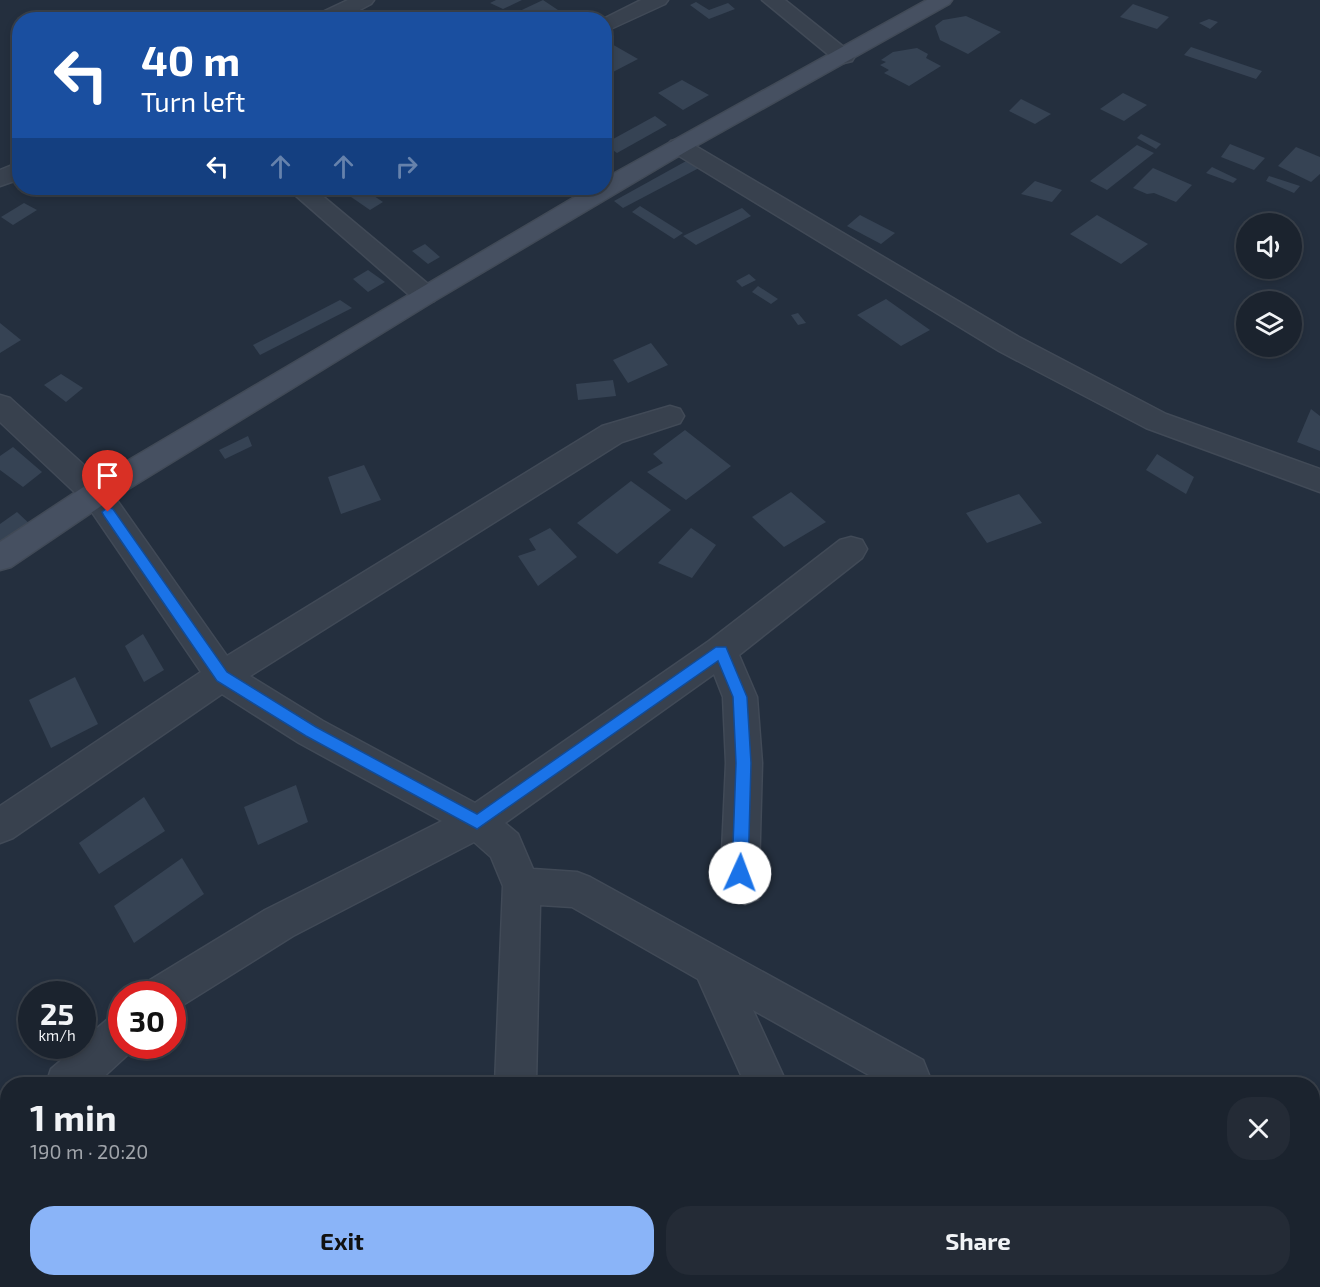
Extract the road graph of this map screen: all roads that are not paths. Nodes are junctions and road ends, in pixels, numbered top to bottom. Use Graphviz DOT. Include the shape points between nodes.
graph roads {
  1 [pos="364,0"];
  2 [pos="658,0"];
  3 [pos="772,0"];
  4 [pos="942,0"];
  5 [pos="340,12"];
  6 [pos="612,22"];
  7 [pos="844,56"];
  8 [pos="679,146"];
  9 [pos="612,185"];
  10 [pos="307,195"];
  11 [pos="595,195"];
  12 [pos="425,295"];
  13 [pos="0,405"];
  14 [pos="670,416"];
  15 [pos="1320,481"];
  16 [pos="96,494"];
  17 [pos="851,549"];
  18 [pos="0,558"];
  19 [pos="721,651"];
  20 [pos="222,676"];
  21 [pos="477,822"];
  22 [pos="0,826"];
  23 [pos="522,886"];
  24 [pos="745,886"];
  25 [pos="712,965"];
  26 [pos="185,981"];
  27 [pos="108,1046"];
  28 [pos="908,1075"];
  29 [pos="74,1077"];
  30 [pos="515,1077"];
  31 [pos="763,1077"];
  1 -- 5 [label="street"];
  2 -- 6 [label="street"];
  3 -- 7 [label="street"];
  4 -- 7 [label="street"];
  7 -- 8 [label="street"];
  8 -- 9 [label="street"];
  8 -- 15 [label="street" via="1009,344 1156,421"];
  10 -- 12 [label="street"];
  11 -- 12 [label="street"];
  12 -- 16 [label="street"];
  13 -- 16 [label="street"];
  14 -- 20 [label="street" via="612,434"];
  16 -- 18 [label="street"];
  16 -- 20 [label="street"];
  17 -- 19 [label="street"];
  19 -- 21 [label="street"];
  19 -- 24 [label="street" via="740,697 744,763 740,873"];
  20 -- 21 [label="street" via="311,732"];
  20 -- 22 [label="street"];
  21 -- 23 [label="street" via="505,846"];
  21 -- 26 [label="street" via="279,923"];
  23 -- 25 [label="street" via="577,890"];
  23 -- 30 [label="street"];
  25 -- 28 [label="street"];
  25 -- 31 [label="street"];
  27 -- 29 [label="street"];
}
